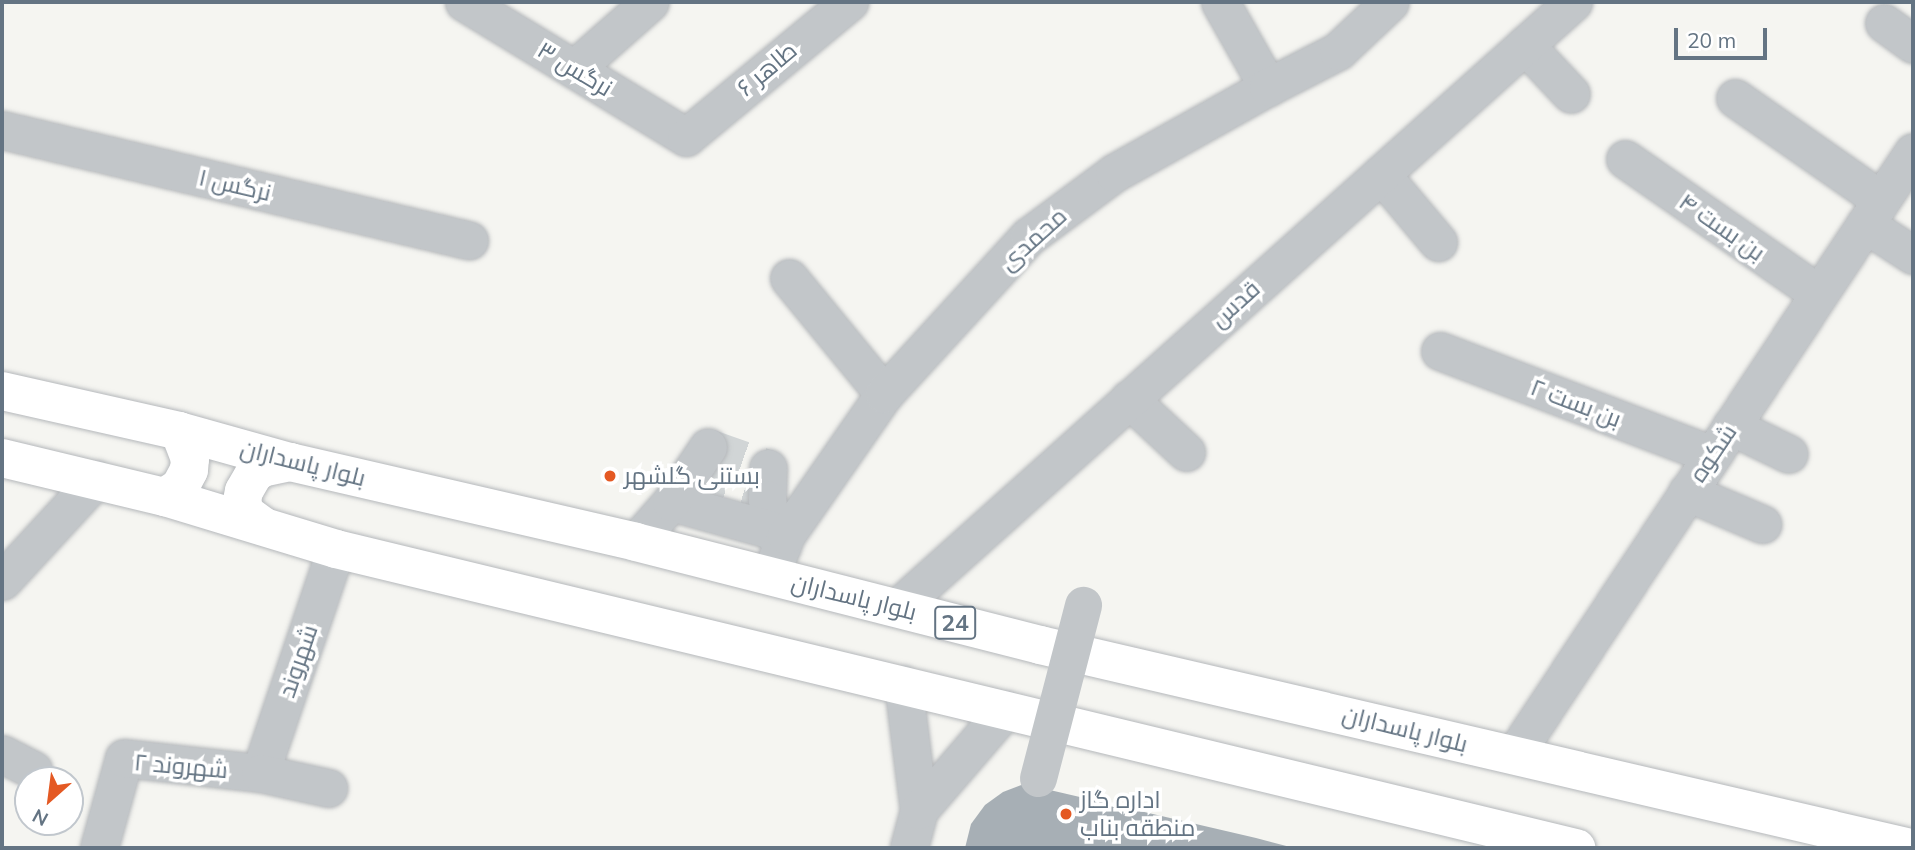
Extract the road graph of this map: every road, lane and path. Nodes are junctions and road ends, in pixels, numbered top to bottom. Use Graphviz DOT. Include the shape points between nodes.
graph roads {
  1 [pos="464,2"];
  2 [pos="650,2"];
  3 [pos="849,2"];
  4 [pos="1220,2"];
  5 [pos="1390,2"];
  6 [pos="1573,2"];
  7 [pos="1884,23"];
  8 [pos="1913,44"];
  9 [pos="1525,45"];
  10 [pos="574,69"];
  11 [pos="1268,87"];
  12 [pos="1571,94"];
  13 [pos="1735,99"];
  14 [pos="2,130"];
  15 [pos="686,137"];
  16 [pos="1913,152"];
  17 [pos="1625,159"];
  18 [pos="1381,174"];
  19 [pos="1873,212"];
  20 [pos="469,240"];
  21 [pos="1438,242"];
  22 [pos="1913,255"];
  23 [pos="789,278"];
  24 [pos="1819,294"];
  25 [pos="1440,351"];
  26 [pos="2,391"];
  27 [pos="884,394"];
  28 [pos="1129,399"];
  29 [pos="179,431"];
  30 [pos="1722,441"];
  31 [pos="708,447"];
  32 [pos="1186,452"];
  33 [pos="1789,453"];
  34 [pos="2,458"];
  35 [pos="290,462"];
  36 [pos="768,468"];
  37 [pos="96,479"];
  38 [pos="1687,492"];
  39 [pos="165,497"];
  40 [pos="671,502"];
  41 [pos="1762,524"];
  42 [pos="263,526"];
  43 [pos="636,542"];
  44 [pos="336,549"];
  45 [pos="775,551"];
  46 [pos="2,581"];
  47 [pos="1083,606"];
  48 [pos="897,608"];
  49 [pos="903,684"];
  50 [pos="1006,709"];
  51 [pos="1514,755"];
  52 [pos="260,774"];
  53 [pos="1038,778"];
  54 [pos="328,788"];
  55 [pos="919,810"];
  56 [pos="99,848"];
  57 [pos="909,848"];
  58 [pos="1576,848"];
  59 [pos="1910,848"];
  1 -- 10 [label="street, نرگس ۳"];
  2 -- 10 [label="street"];
  3 -- 15 [label="street, طاهر ۶"];
  4 -- 11 [label="street"];
  5 -- 11 [label="street, محمدی" via="1338,51"];
  6 -- 9 [label="street, قدس"];
  7 -- 8 [label="street"];
  9 -- 12 [label="street"];
  9 -- 18 [label="street, قدس"];
  10 -- 15 [label="street, نرگس ۳"];
  11 -- 27 [label="street, محمدی" via="1114,173 1029,236"];
  13 -- 19 [label="street"];
  14 -- 20 [label="street, نرگس ۱"];
  16 -- 19 [label="street, شکوه"];
  17 -- 24 [label="street, بن بست ۴"];
  18 -- 21 [label="street"];
  18 -- 28 [label="street, قدس"];
  19 -- 22 [label="street"];
  19 -- 24 [label="street, شکوه"];
  23 -- 27 [label="street"];
  24 -- 30 [label="street, شکوه"];
  25 -- 30 [label="street, بن بست ۲"];
  26 -- 29 [label="highway, بلوار پاسداران / 24"];
  27 -- 45 [label="street, محمدی"];
  28 -- 32 [label="street"];
  28 -- 48 [label="street, قدس"];
  29 -- 35 [label="highway, بلوار پاسداران / 24"];
  29 -- 39 [label="highway" via="190,458 189,470 180,486"];
  30 -- 33 [label="street, بن بست ۲"];
  30 -- 38 [label="street, شکوه"];
  31 -- 40 [label="street"];
  34 -- 37 [label="highway"];
  35 -- 42 [label="highway" via="262,468 244,491 245,513"];
  35 -- 43 [label="highway, بلوار پاسداران / 24"];
  36 -- 45 [label="street" via="767,499"];
  37 -- 39 [label="highway"];
  37 -- 46 [label="street"];
  38 -- 41 [label="street"];
  38 -- 51 [label="street, شکوه"];
  39 -- 42 [label="highway"];
  40 -- 43 [label="street"];
  40 -- 45 [label="street"];
  42 -- 44 [label="highway"];
  43 -- 45 [label="highway, بلوار پاسداران / 24"];
  44 -- 49 [label="highway"];
  44 -- 52 [label="street, شهروند"];
  45 -- 48 [label="highway, بلوار پاسداران / 24"];
  47 -- 53 [label="street, bridge"];
  48 -- 51 [label="highway, بلوار پاسداران / 24"];
  49 -- 50 [label="highway"];
  49 -- 55 [label="street"];
  50 -- 55 [label="street"];
  50 -- 58 [label="highway"];
  51 -- 59 [label="highway, بلوار پاسداران / 24"];
  52 -- 54 [label="street, شهروند ۲"];
  52 -- 56 [label="street, شهروند ۲" via="124,758"];
  55 -- 57 [label="street"];
}
